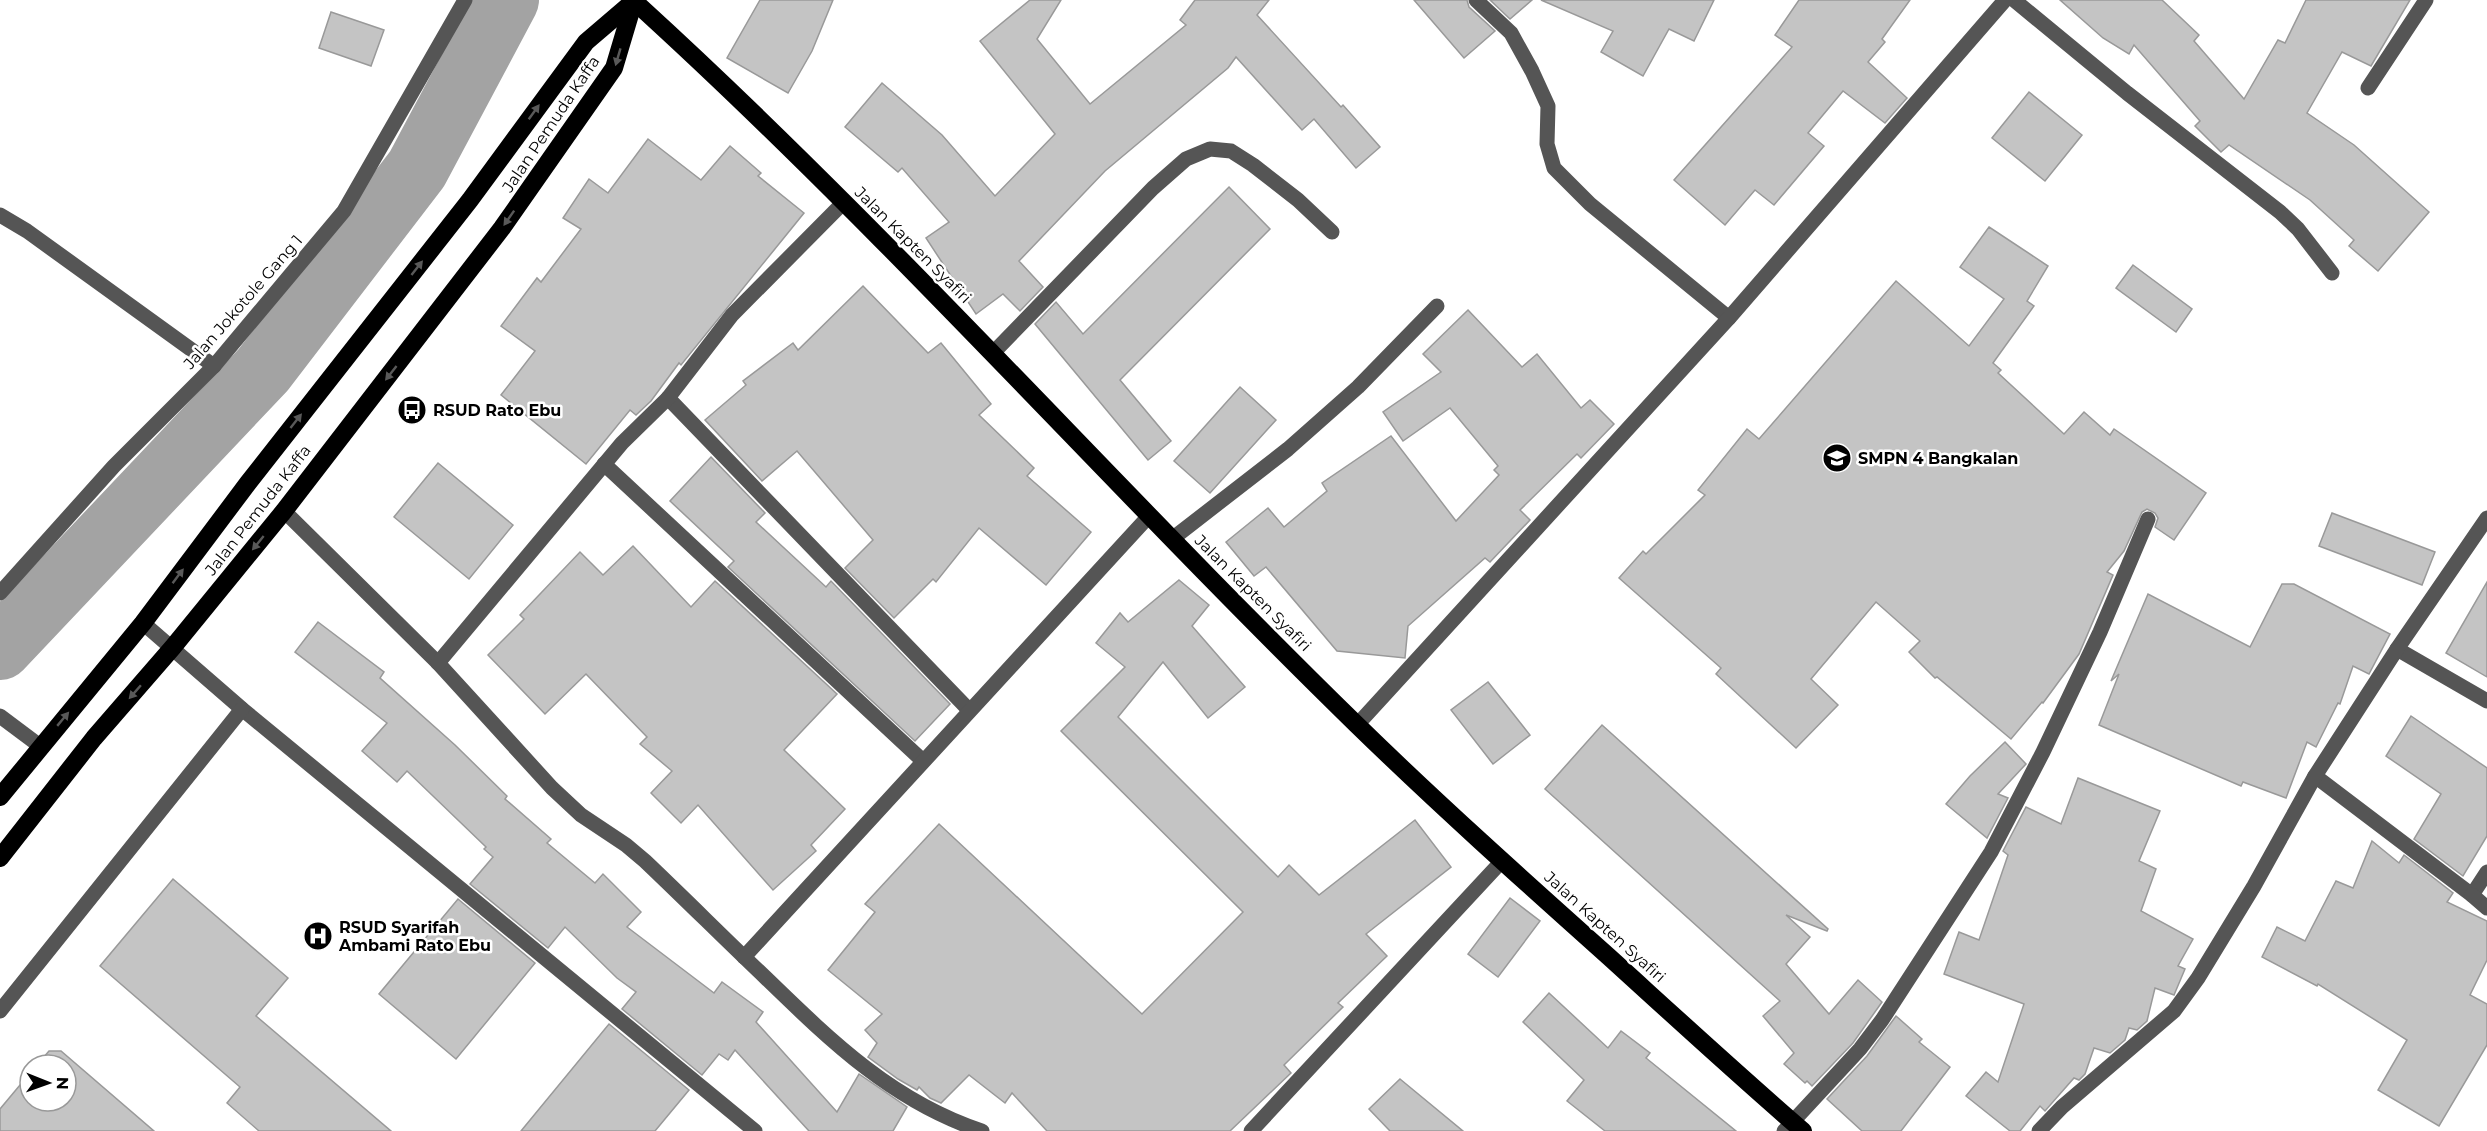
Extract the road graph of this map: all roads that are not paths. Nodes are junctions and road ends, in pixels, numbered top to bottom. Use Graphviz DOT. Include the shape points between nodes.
graph roads {
  1 [pos="465,0"];
  2 [pos="1476,0"];
  3 [pos="2005,0"];
  4 [pos="2014,0"];
  5 [pos="2426,0"];
  6 [pos="634,1"];
  7 [pos="2368,88"];
  8 [pos="843,203"];
  9 [pos="0,215"];
  10 [pos="1332,232"];
  11 [pos="2332,273"];
  12 [pos="1437,306"];
  13 [pos="1729,318"];
  14 [pos="993,352"];
  15 [pos="214,366"];
  16 [pos="668,398"];
  17 [pos="604,464"];
  18 [pos="284,511"];
  19 [pos="1149,516"];
  20 [pos="2487,518"];
  21 [pos="2148,519"];
  22 [pos="1172,539"];
  23 [pos="0,593"];
  24 [pos="142,622"];
  25 [pos="173,647"];
  26 [pos="2397,649"];
  27 [pos="438,663"];
  28 [pos="2487,701"];
  29 [pos="242,710"];
  30 [pos="969,710"];
  31 [pos="0,716"];
  32 [pos="1357,725"];
  33 [pos="40,746"];
  34 [pos="923,761"];
  35 [pos="2315,776"];
  36 [pos="0,797"];
  37 [pos="0,858"];
  38 [pos="1502,861"];
  39 [pos="2487,872"];
  40 [pos="2472,895"];
  41 [pos="2487,908"];
  42 [pos="744,957"];
  43 [pos="0,1011"];
  44 [pos="1793,1128"];
  45 [pos="755,1131"];
  46 [pos="982,1131"];
  47 [pos="1251,1131"];
  48 [pos="2039,1131"];
  1 -- 15 [label="street, Jalan Jokotole Gang 1" via="344,211"];
  2 -- 13 [label="street" via="1511,33 1532,71 1548,106 1548,144 1554,168 1590,204"];
  3 -- 13 [label="street"];
  4 -- 11 [label="street" via="2280,212"];
  5 -- 7 [label="street"];
  6 -- 8 [label="highway, Jalan Kapten Syafiri"];
  6 -- 18 [label="highway, Jalan Pemuda Kaffa, one-way" via="614,68 502,228"];
  24 -- 6 [label="highway, Jalan Pemuda Kaffa, one-way" via="470,200 586,42"];
  8 -- 14 [label="highway, Jalan Kapten Syafiri"];
  8 -- 16 [label="street" via="732,315"];
  9 -- 15 [label="street"];
  10 -- 14 [label="street" via="1252,165 1231,151 1210,149 1186,159 1153,188"];
  12 -- 22 [label="street" via="1358,387 1287,449"];
  13 -- 32 [label="street"];
  14 -- 19 [label="highway, Jalan Kapten Syafiri"];
  15 -- 23 [label="street, Jalan Jokotole Gang 1" via="114,466"];
  16 -- 17 [label="street"];
  16 -- 30 [label="street"];
  17 -- 27 [label="street"];
  17 -- 34 [label="street"];
  18 -- 25 [label="highway, Jalan Pemuda Kaffa, one-way"];
  18 -- 27 [label="street"];
  19 -- 22 [label="highway, Jalan Kapten Syafiri"];
  19 -- 30 [label="street"];
  20 -- 26 [label="street"];
  21 -- 44 [label="street" via="2100,632 1991,852 1875,1029"];
  22 -- 32 [label="highway, Jalan Kapten Syafiri"];
  24 -- 25 [label="street"];
  33 -- 24 [label="highway, Jalan Pemuda Kaffa, one-way"];
  25 -- 29 [label="street"];
  25 -- 37 [label="highway, Jalan Pemuda Kaffa, one-way" via="94,738"];
  26 -- 28 [label="street"];
  26 -- 35 [label="street"];
  27 -- 42 [label="street" via="552,788 581,815 645,861"];
  29 -- 43 [label="street"];
  29 -- 45 [label="street"];
  30 -- 34 [label="street"];
  31 -- 33 [label="street"];
  32 -- 38 [label="highway, Jalan Kapten Syafiri"];
  33 -- 36 [label="highway, Jalan Pemuda Kaffa"];
  34 -- 42 [label="street"];
  35 -- 40 [label="street"];
  35 -- 48 [label="street" via="2254,886 2174,1011"];
  38 -- 44 [label="highway, Jalan Kapten Syafiri"];
  38 -- 47 [label="street"];
  39 -- 40 [label="street"];
  40 -- 41 [label="street"];
  42 -- 46 [label="street" via="819,1030 887,1084 934,1113"];
}
